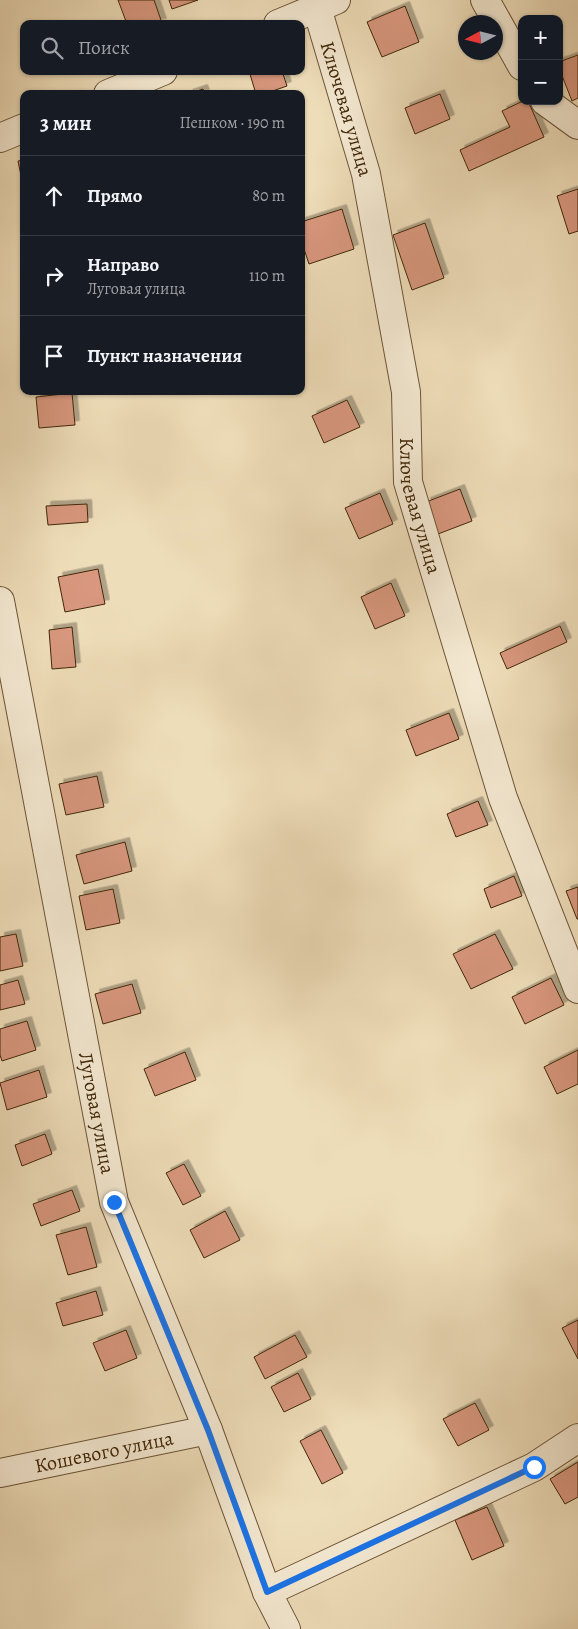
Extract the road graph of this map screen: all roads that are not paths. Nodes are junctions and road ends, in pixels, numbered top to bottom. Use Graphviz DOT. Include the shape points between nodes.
graph roads {
  1 [pos="485,0"];
  2 [pos="326,4"];
  3 [pos="288,20"];
  4 [pos="519,60"];
  5 [pos="153,75"];
  6 [pos="118,90"];
  7 [pos="550,105"];
  8 [pos="578,125"];
  9 [pos="20,130"];
  10 [pos="0,138"];
  11 [pos="0,601"];
  12 [pos="578,989"];
  13 [pos="208,1430"];
  14 [pos="578,1438"];
  15 [pos="0,1473"];
  16 [pos="267,1592"];
  17 [pos="286,1629"];
  1 -- 4 [label="street"];
  2 -- 3 [label="street"];
  2 -- 12 [label="street, Ключевая улица" via="366,174 406,392 408,482 503,798"];
  5 -- 6 [label="street"];
  7 -- 8 [label="street"];
  9 -- 10 [label="street"];
  11 -- 13 [label="street, Луговая улица" via="114,1202"];
  13 -- 15 [label="street, Кошевого улица"];
  13 -- 16 [label="street, Луговая улица"];
  14 -- 16 [label="street" via="534,1467"];
  16 -- 17 [label="street, Луговая улица"];
}
